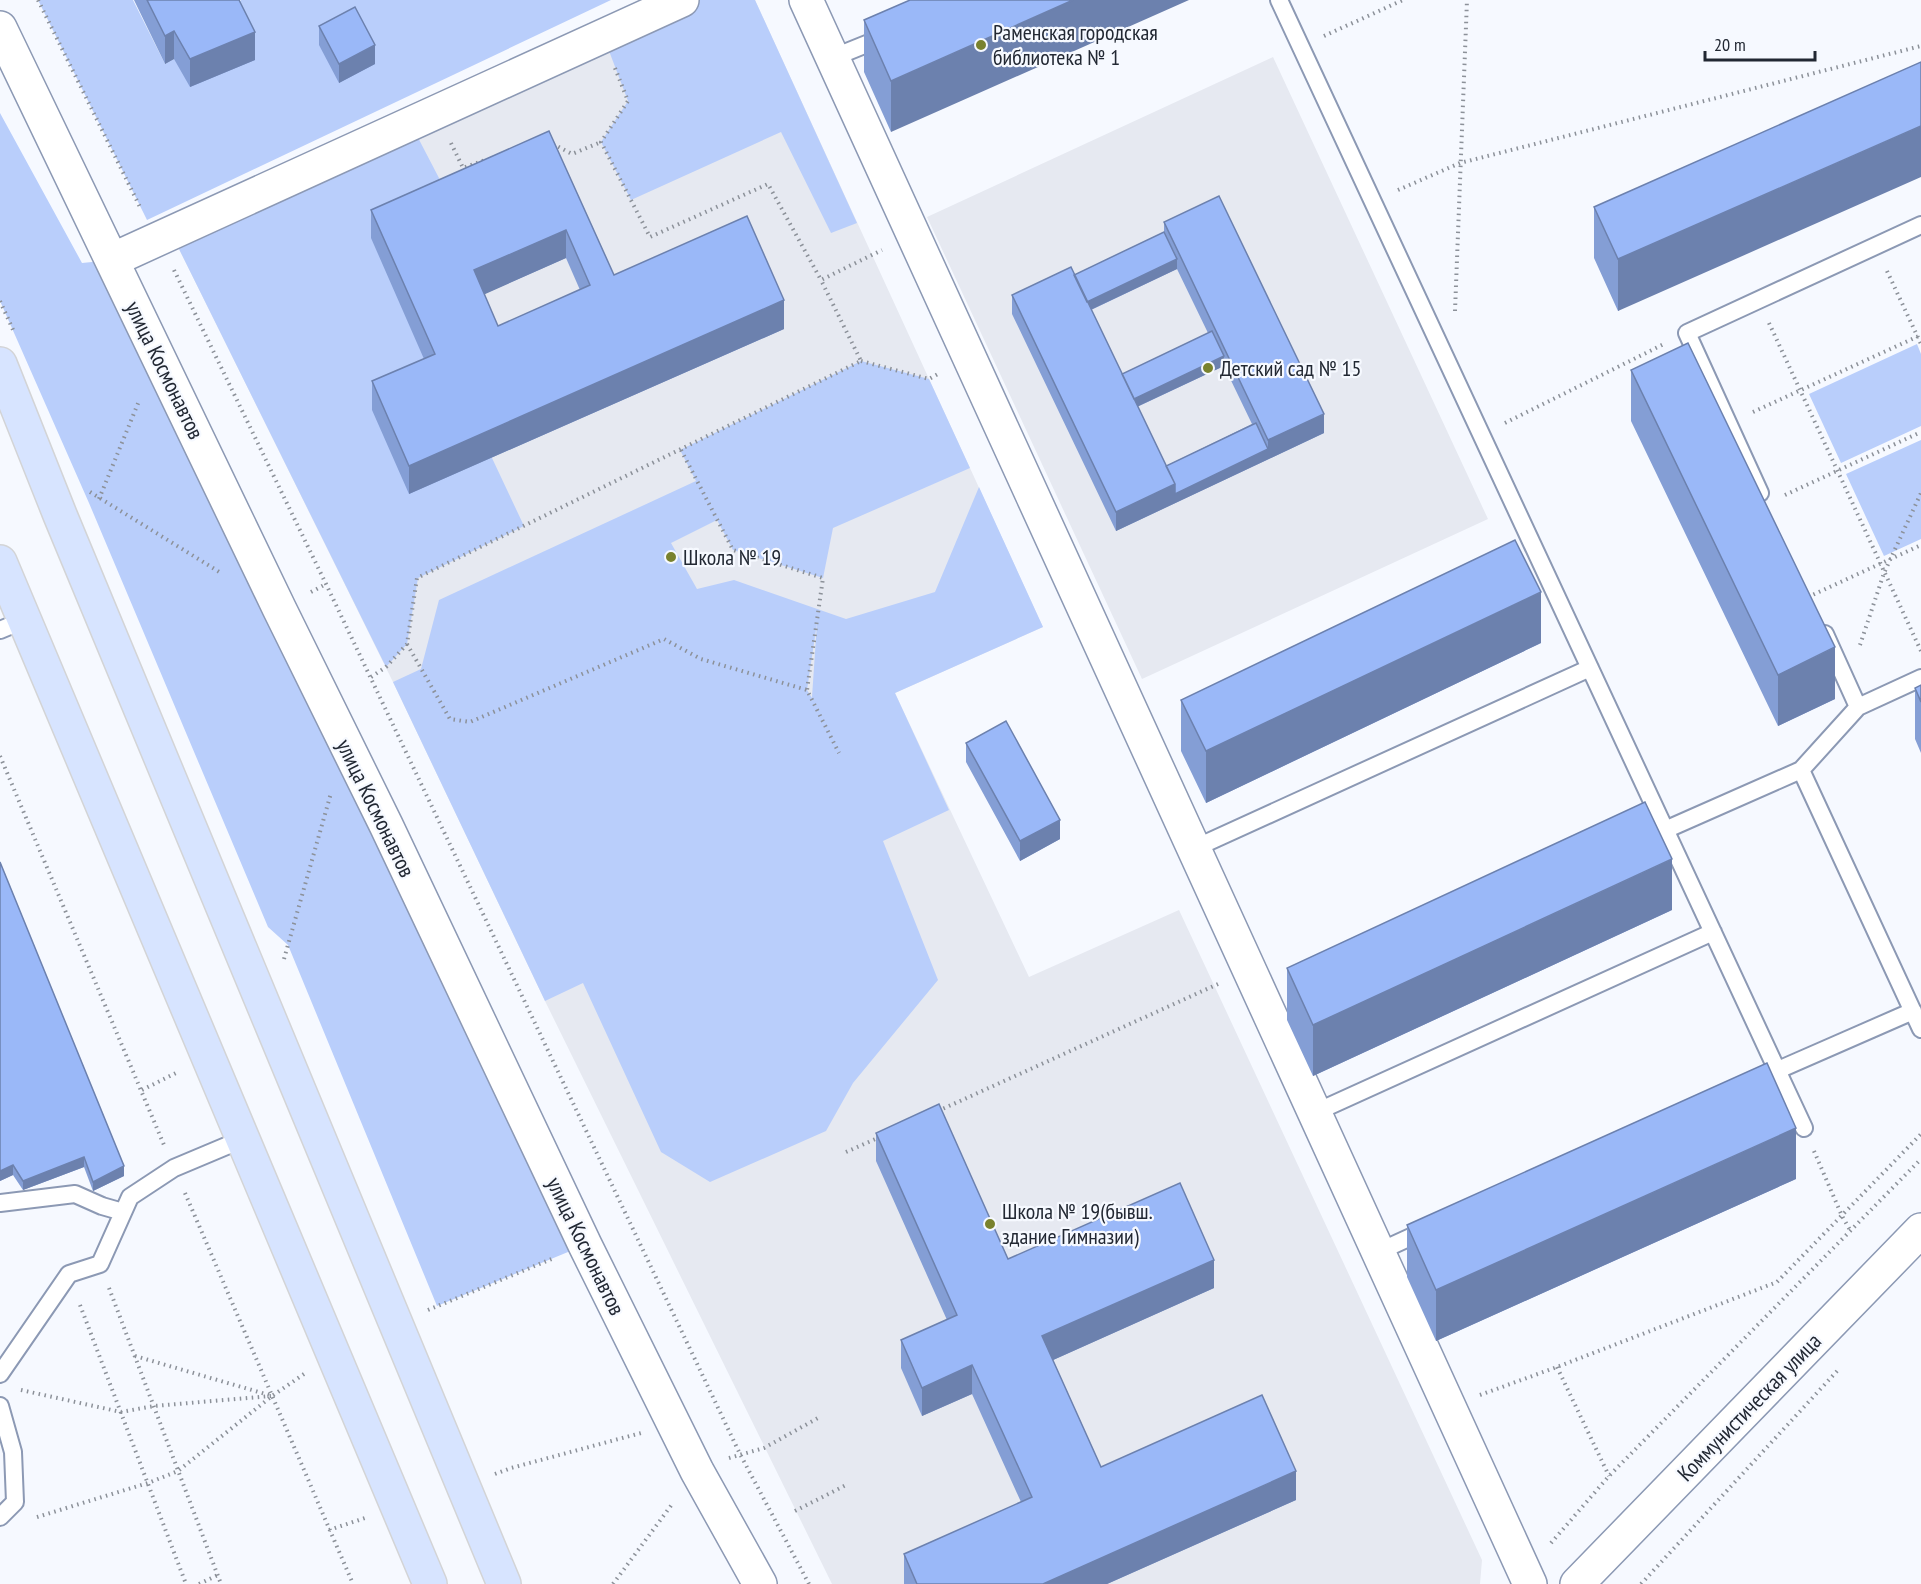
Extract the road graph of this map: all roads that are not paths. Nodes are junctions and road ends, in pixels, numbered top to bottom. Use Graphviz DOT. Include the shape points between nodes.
graph roads {
  1 [pos="682,0"];
  2 [pos="806,0"];
  3 [pos="1279,0"];
  4 [pos="0,28"];
  5 [pos="902,28"];
  6 [pos="832,58"];
  7 [pos="1921,225"];
  8 [pos="112,260"];
  9 [pos="0,364"];
  10 [pos="1765,504"];
  11 [pos="0,562"];
  12 [pos="1808,597"];
  13 [pos="12,625"];
  14 [pos="1590,668"];
  15 [pos="1921,678"];
  16 [pos="1858,707"];
  17 [pos="1801,770"];
  18 [pos="1665,830"];
  19 [pos="1193,849"];
  20 [pos="1713,932"];
  21 [pos="1913,1011"];
  22 [pos="1921,1029"];
  23 [pos="1777,1070"];
  24 [pos="1756,1080"];
  25 [pos="1314,1113"];
  26 [pos="1804,1128"];
  27 [pos="243,1139"];
  28 [pos="0,1203"];
  29 [pos="123,1212"];
  30 [pos="1443,1223"];
  31 [pos="1921,1230"];
  32 [pos="1378,1252"];
  33 [pos="0,1374"];
  34 [pos="0,1406"];
  35 [pos="0,1517"];
  36 [pos="1527,1579"];
  37 [pos="430,1584"];
  38 [pos="504,1584"];
  39 [pos="760,1584"];
  40 [pos="1577,1584"];
  1 -- 8 [label="street"];
  2 -- 6 [label="street"];
  3 -- 14 [label="lane"];
  4 -- 8 [label="street, улица Космонавтов"];
  5 -- 6 [label="lane"];
  6 -- 19 [label="street"];
  7 -- 10 [label="lane" via="1687,333"];
  8 -- 39 [label="street, улица Космонавтов" via="585,1245 677,1432"];
  9 -- 38 [label="main road"];
  11 -- 13 [label="main road"];
  12 -- 16 [label="lane"];
  13 -- 27 [label="main road"];
  14 -- 18 [label="lane"];
  14 -- 19 [label="lane"];
  15 -- 16 [label="lane"];
  16 -- 17 [label="lane"];
  17 -- 18 [label="lane"];
  17 -- 21 [label="lane"];
  18 -- 20 [label="lane"];
  19 -- 25 [label="street"];
  20 -- 23 [label="lane"];
  20 -- 25 [label="lane"];
  21 -- 22 [label="lane"];
  21 -- 23 [label="lane"];
  23 -- 24 [label="lane"];
  23 -- 26 [label="lane"];
  25 -- 32 [label="street"];
  27 -- 29 [label="lane" via="174,1168 130,1197"];
  27 -- 37 [label="main road"];
  28 -- 29 [label="lane" via="75,1194"];
  29 -- 33 [label="lane" via="99,1264 69,1274"];
  30 -- 32 [label="lane"];
  31 -- 40 [label="street, Коммунистическая улица"];
  32 -- 36 [label="street"];
  34 -- 35 [label="lane" via="13,1452 15,1502"];
}
